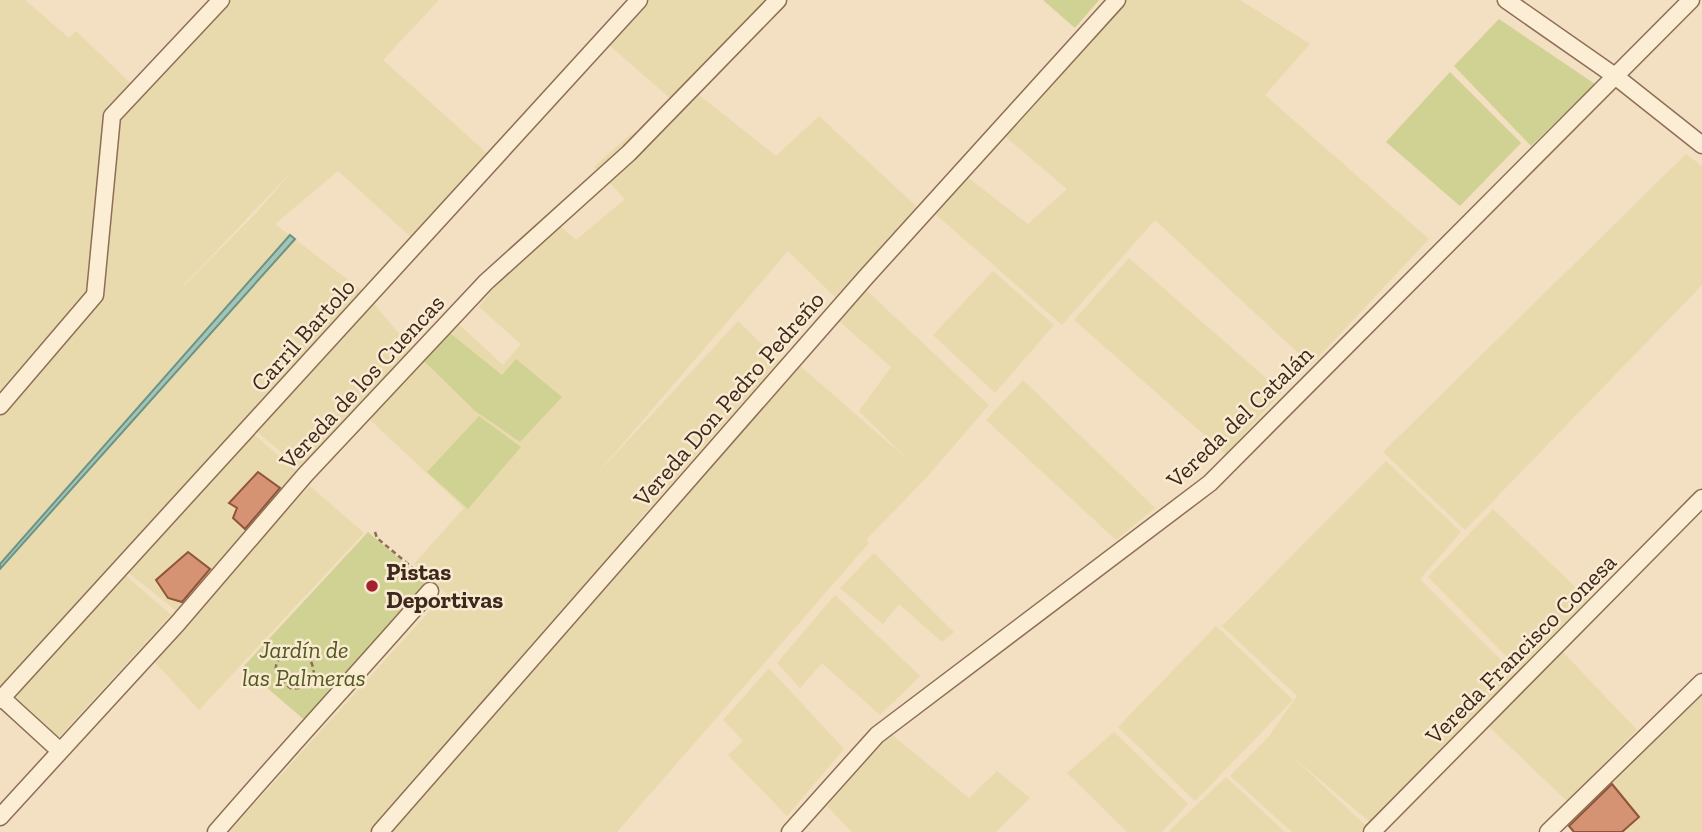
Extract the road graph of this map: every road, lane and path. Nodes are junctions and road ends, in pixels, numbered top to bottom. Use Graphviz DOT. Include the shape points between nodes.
graph roads {
  1 [pos="221,0"];
  2 [pos="639,0"];
  3 [pos="778,0"];
  4 [pos="1117,0"];
  5 [pos="1506,0"];
  6 [pos="1691,0"];
  7 [pos="1615,76"];
  8 [pos="1702,145"];
  9 [pos="0,406"];
  10 [pos="1702,498"];
  11 [pos="375,532"];
  12 [pos="432,589"];
  13 [pos="314,678"];
  14 [pos="1702,682"];
  15 [pos="336,698"];
  16 [pos="1,699"];
  17 [pos="60,751"];
  18 [pos="0,817"];
  19 [pos="216,832"];
  20 [pos="380,832"];
  21 [pos="790,832"];
  22 [pos="1372,832"];
  23 [pos="1548,832"];
  1 -- 9 [label="street" via="112,116 95,295"];
  2 -- 16 [label="street, Carril Bartolo"];
  3 -- 17 [label="street, Vereda de los Cuencas" via="629,153 486,282 305,475"];
  4 -- 20 [label="street, Vereda Don Pedro Pedreño" via="866,277"];
  5 -- 7 [label="street"];
  6 -- 7 [label="street, Vereda del Catalán"];
  7 -- 8 [label="street"];
  7 -- 21 [label="street, Vereda del Catalán" via="1210,483 877,735"];
  10 -- 22 [label="street, Vereda Francisco Conesa"];
  11 -- 12 [label="path"];
  12 -- 15 [label="street"];
  13 -- 13 [label="path" via="308,655 295,649 283,653 276,664 276,674 292,689 304,687"];
  13 -- 15 [label="path"];
  14 -- 23 [label="street"];
  15 -- 19 [label="street"];
  16 -- 17 [label="street"];
  17 -- 18 [label="street, Vereda de los Cuencas"];
}
